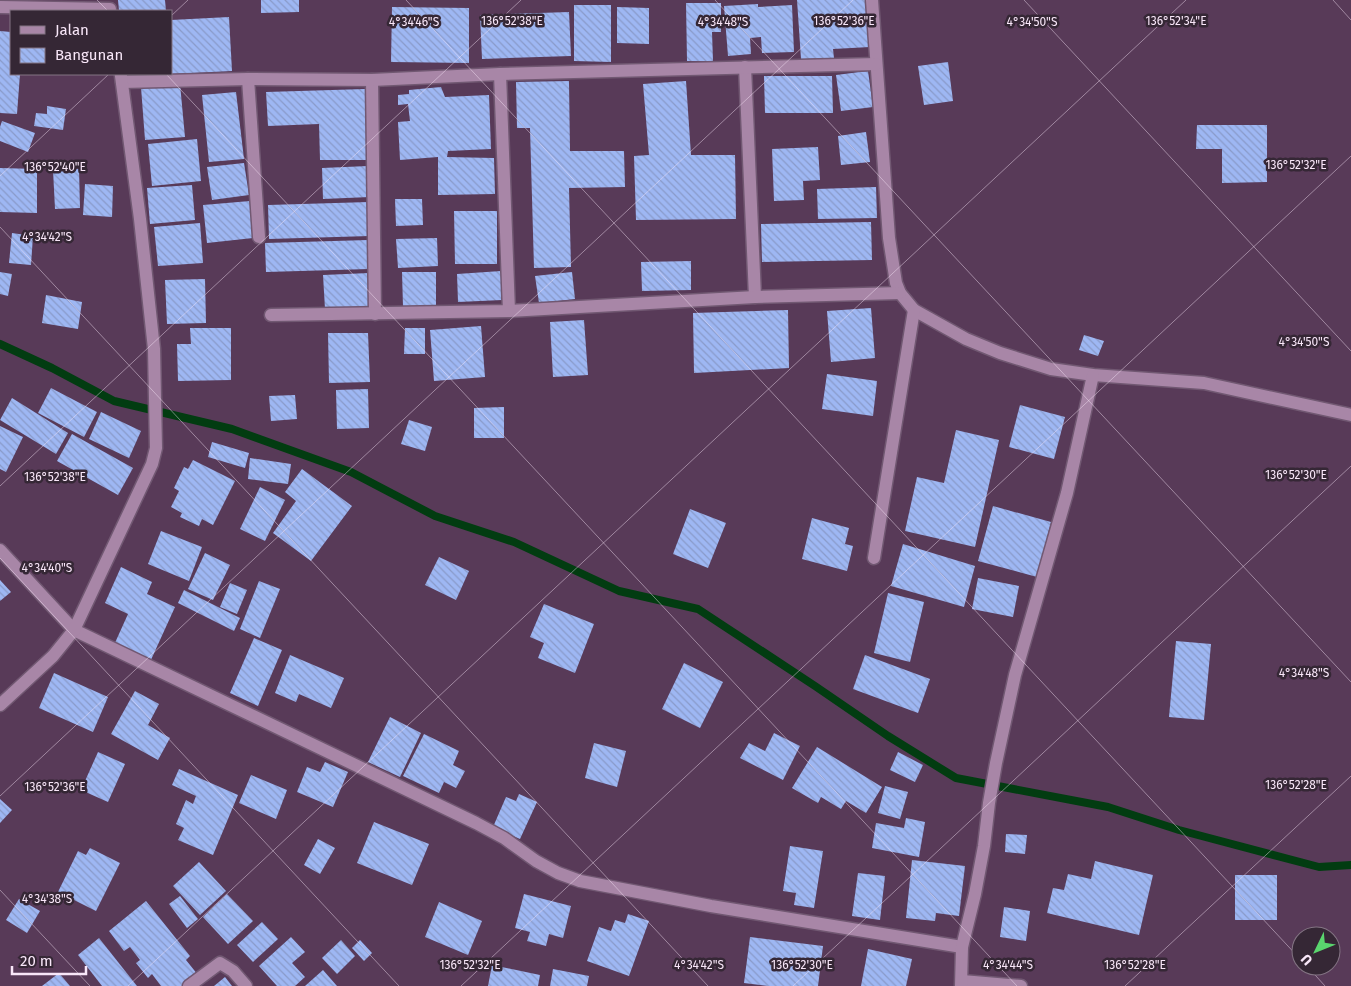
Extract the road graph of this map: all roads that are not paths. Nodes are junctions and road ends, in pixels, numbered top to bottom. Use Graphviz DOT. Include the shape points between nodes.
graph roads {
  1 [pos="872,0"];
  2 [pos="0,7"];
  3 [pos="110,7"];
  4 [pos="876,64"];
  5 [pos="745,67"];
  6 [pos="500,74"];
  7 [pos="122,78"];
  8 [pos="248,79"];
  9 [pos="372,80"];
  10 [pos="259,237"];
  11 [pos="900,293"];
  12 [pos="754,297"];
  13 [pos="914,310"];
  14 [pos="509,311"];
  15 [pos="375,314"];
  16 [pos="272,315"];
  17 [pos="1093,375"];
  18 [pos="1351,415"];
  19 [pos="0,550"];
  20 [pos="874,558"];
  21 [pos="74,630"];
  22 [pos="0,706"];
  23 [pos="962,947"];
  24 [pos="961,984"];
  25 [pos="190,986"];
  26 [pos="246,986"];
  27 [pos="1021,986"];
  1 -- 4 [label="street"];
  2 -- 3 [label="street"];
  4 -- 5 [label="street"];
  4 -- 11 [label="street" via="889,238"];
  5 -- 6 [label="street"];
  5 -- 12 [label="street"];
  6 -- 9 [label="street"];
  6 -- 14 [label="street"];
  7 -- 8 [label="street"];
  7 -- 21 [label="street" via="154,349 156,448 152,464"];
  8 -- 9 [label="street"];
  8 -- 10 [label="street"];
  9 -- 15 [label="street"];
  11 -- 12 [label="street"];
  11 -- 13 [label="street"];
  12 -- 14 [label="street"];
  13 -- 17 [label="street" via="966,339 1000,353 1051,369"];
  13 -- 20 [label="street"];
  14 -- 15 [label="street"];
  15 -- 16 [label="street"];
  17 -- 18 [label="street" via="1204,383"];
  17 -- 23 [label="street" via="1067,492 1015,675 996,763 975,894"];
  19 -- 21 [label="street"];
  21 -- 22 [label="street" via="53,656"];
  21 -- 23 [label="street" via="428,799 504,838 558,873 580,881"];
  23 -- 24 [label="street"];
  24 -- 27 [label="street"];
  25 -- 26 [label="street" via="220,963 233,971"];
}
